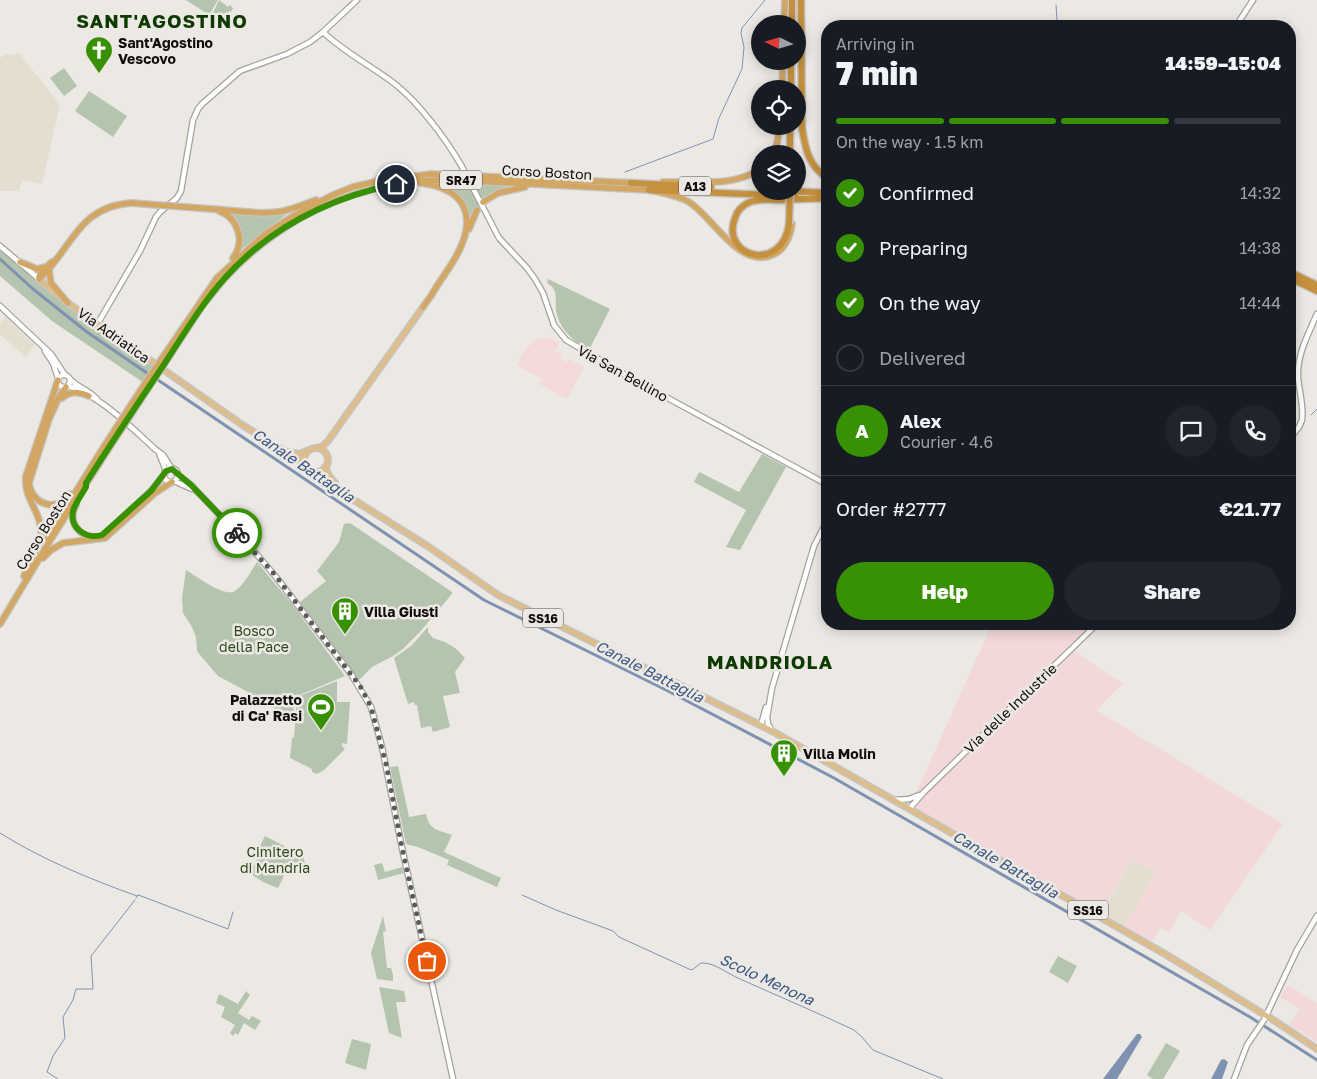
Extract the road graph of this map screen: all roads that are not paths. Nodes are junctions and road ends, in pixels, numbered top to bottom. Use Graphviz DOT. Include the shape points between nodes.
graph roads {
  1 [pos="357,0"];
  2 [pos="785,0"];
  3 [pos="793,0"];
  4 [pos="801,0"];
  5 [pos="1253,0"];
  6 [pos="784,15"];
  7 [pos="793,15"];
  8 [pos="1240,20"];
  9 [pos="323,32"];
  10 [pos="821,172"];
  11 [pos="751,173"];
  12 [pos="407,182"];
  13 [pos="631,184"];
  14 [pos="560,185"];
  15 [pos="353,187"];
  16 [pos="649,190"];
  17 [pos="751,190"];
  18 [pos="806,192"];
  19 [pos="821,193"];
  20 [pos="821,197"];
  21 [pos="821,197"];
  22 [pos="791,200"];
  23 [pos="483,202"];
  24 [pos="212,209"];
  25 [pos="477,210"];
  26 [pos="790,224"];
  27 [pos="0,246"];
  28 [pos="20,262"];
  29 [pos="48,268"];
  30 [pos="1296,275"];
  31 [pos="220,278"];
  32 [pos="39,279"];
  33 [pos="1296,281"];
  34 [pos="1317,285"];
  35 [pos="1317,291"];
  36 [pos="431,296"];
  37 [pos="68,303"];
  38 [pos="0,306"];
  39 [pos="423,307"];
  40 [pos="1317,314"];
  41 [pos="98,324"];
  42 [pos="43,348"];
  43 [pos="68,377"];
  44 [pos="58,379"];
  45 [pos="67,387"];
  46 [pos="89,396"];
  47 [pos="56,402"];
  48 [pos="101,403"];
  49 [pos="1296,431"];
  50 [pos="328,441"];
  51 [pos="317,448"];
  52 [pos="105,449"];
  53 [pos="283,450"];
  54 [pos="309,450"];
  55 [pos="158,452"];
  56 [pos="326,453"];
  57 [pos="305,464"];
  58 [pos="325,467"];
  59 [pos="90,469"];
  60 [pos="172,469"];
  61 [pos="317,472"];
  62 [pos="165,473"];
  63 [pos="177,474"];
  64 [pos="173,481"];
  65 [pos="821,481"];
  66 [pos="86,483"];
  67 [pos="194,489"];
  68 [pos="346,494"];
  69 [pos="821,532"];
  70 [pos="26,577"];
  71 [pos="0,617"];
  72 [pos="0,624"];
  73 [pos="1091,630"];
  74 [pos="765,717"];
  75 [pos="752,721"];
  76 [pos="762,726"];
  77 [pos="772,731"];
  78 [pos="924,792"];
  79 [pos="909,799"];
  80 [pos="893,800"];
  81 [pos="907,807"];
  82 [pos="1317,916"];
  83 [pos="1265,1017"];
  84 [pos="1317,1049"];
  85 [pos="453,1079"];
  86 [pos="1234,1079"];
  1 -- 9 [label="street"];
  2 -- 6 [label="highway"];
  3 -- 7 [label="highway"];
  4 -- 10 [label="highway" via="802,128 811,163"];
  5 -- 8 [label="street"];
  9 -- 41 [label="street" via="287,54 241,70 198,109 193,120 181,191 156,217"];
  9 -- 65 [label="street, Via San Bellino, bridge" via="403,91 446,141 499,238 532,274 554,325 566,340 629,378"];
  11 -- 13 [label="highway, Corso Boston" via="723,181"];
  12 -- 14 [label="highway, Corso Boston / SR47" via="454,180"];
  12 -- 31 [label="highway, Corso Boston / SR47" via="358,193 317,209 269,238"];
  12 -- 36 [label="highway" via="441,187 453,193 466,213 467,226 462,244"];
  13 -- 15 [label="highway, Corso Boston / SR47" via="431,174"];
  13 -- 17 [label="highway, A13"];
  14 -- 16 [label="highway, Corso Boston / SR47"];
  14 -- 23 [label="highway" via="519,187 498,192"];
  15 -- 24 [label="highway, SR47" via="279,212"];
  15 -- 31 [label="highway, Corso Boston / SR47" via="320,201 265,234"];
  16 -- 20 [label="highway, A13"];
  16 -- 26 [label="highway, Corso Boston" via="688,201 702,211 741,252 756,258 776,253 785,245"];
  18 -- 19 [label="highway"];
  21 -- 26 [label="highway" via="752,201 735,216 732,231 741,248 758,255 778,249 784,243"];
  22 -- 26 [label="highway, bridge"];
  24 -- 29 [label="highway, SR47, bridge" via="131,203 111,206 93,215"];
  24 -- 31 [label="highway, SR47" via="232,219 240,239 235,256 223,268"];
  25 -- 36 [label="highway" via="459,256"];
  27 -- 28 [label="street, Via Adriatica"];
  28 -- 29 [label="highway" via="37,269"];
  28 -- 32 [label="street, Via Adriatica"];
  29 -- 32 [label="highway, SR47"];
  29 -- 37 [label="highway" via="51,283"];
  30 -- 34 [label="highway"];
  31 -- 52 [label="highway, Corso Boston / SR47, bridge"];
  32 -- 37 [label="main road, Via Adriatica / SS16"];
  33 -- 35 [label="highway"];
  36 -- 39 [label="highway"];
  37 -- 41 [label="main road, Via Adriatica / SS16"];
  38 -- 42 [label="street"];
  39 -- 50 [label="main road"];
  40 -- 49 [label="street" via="1299,362 1303,416"];
  41 -- 53 [label="main road, Via Adriatica / SS16"];
  42 -- 43 [label="street"];
  42 -- 44 [label="street"];
  43 -- 44 [label="street"];
  43 -- 45 [label="street" via="70,383"];
  43 -- 48 [label="street" via="90,391"];
  44 -- 45 [label="street" via="60,386"];
  44 -- 70 [label="highway" via="26,476 25,489 41,528 40,543"];
  45 -- 46 [label="street"];
  45 -- 47 [label="highway"];
  46 -- 47 [label="highway" via="71,392"];
  46 -- 48 [label="street"];
  47 -- 59 [label="highway" via="29,480 31,492 42,503 58,504 67,499"];
  48 -- 55 [label="street"];
  50 -- 51 [label="main road"];
  50 -- 56 [label="main road"];
  51 -- 54 [label="main road, SS16"];
  51 -- 56 [label="main road"];
  52 -- 59 [label="highway, Corso Boston / SR47"];
  52 -- 66 [label="highway, Corso Boston / SR47"];
  53 -- 54 [label="main road, Via Adriatica / SS16" via="300,454"];
  53 -- 57 [label="main road, Via Adriatica / SS16"];
  54 -- 57 [label="main road" via="304,456"];
  55 -- 60 [label="street"];
  55 -- 62 [label="street"];
  56 -- 58 [label="main road"];
  57 -- 61 [label="main road, SS16"];
  58 -- 61 [label="main road"];
  58 -- 68 [label="main road, SS16"];
  59 -- 70 [label="highway, Corso Boston / SR47"];
  60 -- 62 [label="street"];
  60 -- 63 [label="street"];
  61 -- 68 [label="main road, SS16"];
  62 -- 64 [label="street" via="166,479"];
  62 -- 66 [label="highway" via="151,491 105,534 96,537 81,533 73,520 74,508"];
  63 -- 64 [label="street"];
  63 -- 67 [label="street"];
  64 -- 67 [label="street"];
  64 -- 70 [label="highway" via="105,538 69,542 51,550"];
  66 -- 70 [label="highway, Corso Boston / SR47"];
  67 -- 85 [label="street" via="259,557 351,674 371,707"];
  68 -- 75 [label="main road, SS16" via="498,595"];
  69 -- 74 [label="street" via="814,546"];
  70 -- 71 [label="highway, Corso Boston / SR47"];
  70 -- 72 [label="highway, Corso Boston / SR47"];
  73 -- 78 [label="street, Via delle Industrie"];
  74 -- 75 [label="street"];
  74 -- 76 [label="street"];
  74 -- 77 [label="street"];
  75 -- 76 [label="main road, SS16"];
  76 -- 77 [label="main road, SS16"];
  77 -- 80 [label="main road, SS16"];
  78 -- 79 [label="street, Via delle Industrie"];
  78 -- 81 [label="street, Via delle Industrie"];
  79 -- 80 [label="street, Via delle Industrie"];
  79 -- 81 [label="street, Via delle Industrie"];
  80 -- 81 [label="main road, SS16"];
  81 -- 83 [label="main road, SS16" via="1165,954"];
  82 -- 83 [label="street"];
  83 -- 84 [label="main road, SS16"];
  83 -- 86 [label="street" via="1247,1044"];
}
